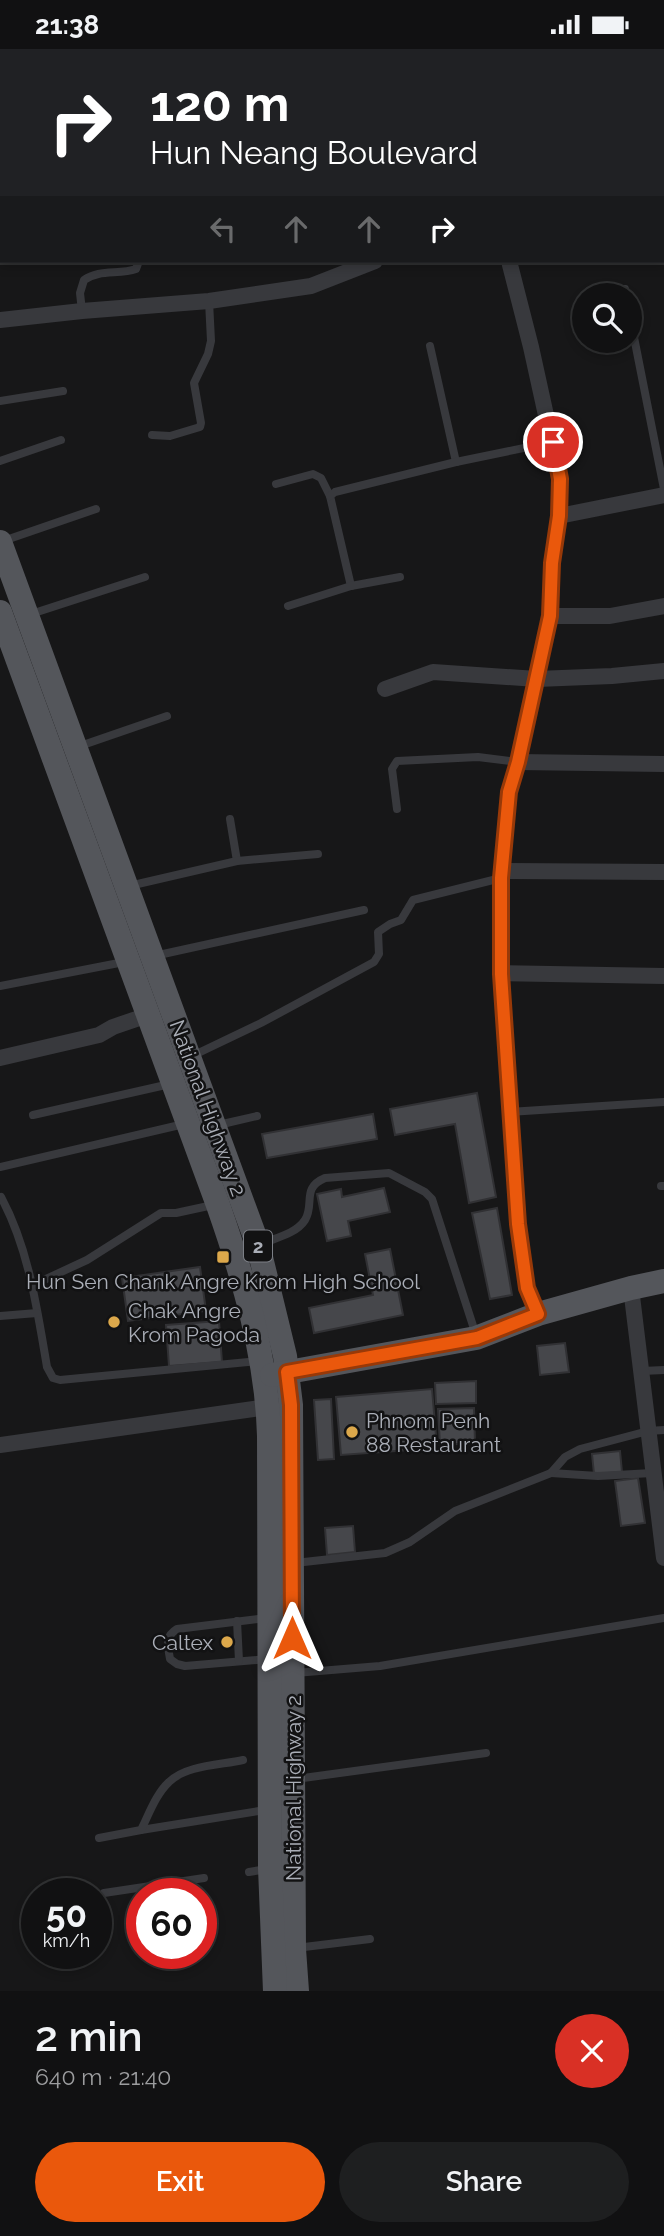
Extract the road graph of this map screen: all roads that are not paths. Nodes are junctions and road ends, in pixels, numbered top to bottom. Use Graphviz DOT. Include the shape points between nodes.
graph roads {
  1 [pos="138,263"];
  2 [pos="369,263"];
  3 [pos="509,263"];
  4 [pos="209,301"];
  5 [pos="82,311"];
  6 [pos="0,320"];
  7 [pos="430,346"];
  8 [pos="637,353"];
  9 [pos="64,391"];
  10 [pos="0,401"];
  11 [pos="152,435"];
  12 [pos="61,440"];
  13 [pos="553,442"];
  14 [pos="0,461"];
  15 [pos="456,462"];
  16 [pos="276,484"];
  17 [pos="664,489"];
  18 [pos="664,495"];
  19 [pos="330,496"];
  20 [pos="96,509"];
  21 [pos="559,516"];
  22 [pos="0,542"];
  23 [pos="145,577"];
  24 [pos="400,577"];
  25 [pos="351,586"];
  26 [pos="288,606"];
  27 [pos="664,606"];
  28 [pos="0,612"];
  29 [pos="27,616"];
  30 [pos="550,616"];
  31 [pos="30,661"];
  32 [pos="664,671"];
  33 [pos="537,679"];
  34 [pos="384,689"];
  35 [pos="167,716"];
  36 [pos="75,747"];
  37 [pos="518,762"];
  38 [pos="664,764"];
  39 [pos="397,809"];
  40 [pos="230,819"];
  41 [pos="104,825"];
  42 [pos="80,832"];
  43 [pos="318,854"];
  44 [pos="237,861"];
  45 [pos="664,872"];
  46 [pos="501,874"];
  47 [pos="126,886"];
  48 [pos="363,910"];
  49 [pos="141,959"];
  50 [pos="501,974"];
  51 [pos="664,976"];
  52 [pos="0,986"];
  53 [pos="148,1015"];
  54 [pos="189,1057"];
  55 [pos="0,1058"];
  56 [pos="173,1084"];
  57 [pos="664,1102"];
  58 [pos="509,1112"];
  59 [pos="33,1115"];
  60 [pos="257,1116"];
  61 [pos="201,1124"];
  62 [pos="0,1167"];
  63 [pos="1,1198"];
  64 [pos="230,1202"];
  65 [pos="246,1248"];
  66 [pos="664,1281"];
  67 [pos="33,1285"];
  68 [pos="631,1288"];
  69 [pos="37,1313"];
  70 [pos="538,1314"];
  71 [pos="0,1316"];
  72 [pos="477,1338"];
  73 [pos="274,1366"];
  74 [pos="664,1370"];
  75 [pos="642,1371"];
  76 [pos="280,1405"];
  77 [pos="656,1431"];
  78 [pos="0,1445"];
  79 [pos="551,1473"];
  80 [pos="652,1473"];
  81 [pos="662,1519"];
  82 [pos="664,1558"];
  83 [pos="292,1563"];
  84 [pos="281,1617"];
  85 [pos="664,1619"];
  86 [pos="237,1621"];
  87 [pos="239,1661"];
  88 [pos="284,1664"];
  89 [pos="486,1753"];
  90 [pos="243,1760"];
  91 [pos="293,1779"];
  92 [pos="271,1809"];
  93 [pos="141,1830"];
  94 [pos="99,1838"];
  95 [pos="370,1939"];
  96 [pos="293,1949"];
  97 [pos="275,1991"];
  98 [pos="297,1991"];
  1 -- 5 [label="lane" via="132,271 83,280"];
  2 -- 4 [label="street" via="311,286"];
  3 -- 13 [label="street"];
  4 -- 5 [label="street"];
  4 -- 11 [label="lane" via="211,341 194,383 200,427 170,436"];
  5 -- 6 [label="street"];
  7 -- 15 [label="lane"];
  8 -- 17 [label="lane"];
  9 -- 10 [label="lane"];
  12 -- 14 [label="lane"];
  13 -- 15 [label="lane"];
  13 -- 21 [label="street" via="560,479"];
  15 -- 19 [label="lane"];
  16 -- 19 [label="lane" via="313,474 321,478"];
  18 -- 21 [label="street"];
  19 -- 25 [label="lane"];
  20 -- 22 [label="lane"];
  21 -- 30 [label="street"];
  22 -- 29 [label="main road, National Highway 2 / 2"];
  23 -- 29 [label="lane"];
  24 -- 25 [label="lane"];
  25 -- 26 [label="lane"];
  27 -- 30 [label="street" via="610,615"];
  28 -- 31 [label="main road, National Highway 2 / 2"];
  29 -- 31 [label="main road, National Highway 2 / 2"];
  30 -- 33 [label="street"];
  31 -- 36 [label="main road, National Highway 2 / 2"];
  31 -- 42 [label="main road, National Highway 2 / 2"];
  32 -- 33 [label="street"];
  33 -- 34 [label="street" via="433,672"];
  33 -- 37 [label="street"];
  35 -- 36 [label="lane"];
  36 -- 41 [label="main road, National Highway 2 / 2"];
  37 -- 38 [label="street"];
  37 -- 39 [label="lane" via="478,757 397,761 391,769"];
  37 -- 46 [label="street" via="509,792"];
  40 -- 44 [label="lane"];
  41 -- 42 [label="main road"];
  41 -- 47 [label="main road, National Highway 2 / 2"];
  42 -- 49 [label="main road, National Highway 2 / 2"];
  43 -- 44 [label="lane"];
  44 -- 47 [label="lane"];
  45 -- 46 [label="street"];
  46 -- 50 [label="street"];
  46 -- 54 [label="lane" via="413,900 401,920 378,932 379,954 374,962"];
  47 -- 49 [label="main road, National Highway 2 / 2"];
  48 -- 49 [label="lane"];
  49 -- 52 [label="lane"];
  49 -- 53 [label="main road, National Highway 2 / 2"];
  49 -- 54 [label="main road, National Highway 2 / 2"];
  50 -- 51 [label="street"];
  50 -- 58 [label="street"];
  53 -- 55 [label="street" via="99,1035"];
  53 -- 56 [label="main road, National Highway 2 / 2"];
  54 -- 61 [label="main road, National Highway 2 / 2"];
  56 -- 59 [label="lane"];
  56 -- 61 [label="main road, National Highway 2 / 2"];
  57 -- 58 [label="lane"];
  58 -- 70 [label="street" via="527,1288"];
  60 -- 61 [label="lane"];
  61 -- 62 [label="lane"];
  61 -- 64 [label="main road, National Highway 2 / 2"];
  63 -- 67 [label="lane"];
  64 -- 65 [label="main road, National Highway 2 / 2"];
  64 -- 67 [label="lane" via="161,1213 87,1260"];
  65 -- 72 [label="lane" via="294,1231 306,1219 317,1182 389,1173 432,1199"];
  65 -- 73 [label="main road, National Highway 2 / 2"];
  66 -- 68 [label="main road"];
  67 -- 69 [label="lane"];
  68 -- 70 [label="main road"];
  68 -- 75 [label="street"];
  69 -- 71 [label="lane"];
  69 -- 73 [label="lane" via="49,1374 60,1380"];
  70 -- 72 [label="main road"];
  72 -- 73 [label="main road"];
  73 -- 76 [label="main road, National Highway 2 / 2"];
  74 -- 75 [label="lane"];
  75 -- 77 [label="street"];
  76 -- 78 [label="street"];
  76 -- 83 [label="main road, National Highway 2 / 2"];
  76 -- 84 [label="main road, National Highway 2 / 2"];
  77 -- 79 [label="lane" via="580,1449"];
  77 -- 80 [label="street"];
  79 -- 80 [label="lane"];
  79 -- 83 [label="lane" via="455,1511 385,1553"];
  80 -- 81 [label="street"];
  81 -- 82 [label="street"];
  83 -- 84 [label="main road, National Highway 2 / 2"];
  84 -- 86 [label="lane"];
  84 -- 88 [label="main road, National Highway 2 / 2"];
  85 -- 88 [label="lane" via="380,1666"];
  86 -- 87 [label="lane"];
  86 -- 87 [label="lane" via="177,1629 167,1639 170,1659 177,1664"];
  87 -- 88 [label="lane"];
  88 -- 91 [label="main road, National Highway 2 / 2"];
  88 -- 92 [label="main road, National Highway 2 / 2"];
  89 -- 91 [label="lane"];
  90 -- 93 [label="lane" via="175,1776"];
  91 -- 96 [label="main road, National Highway 2 / 2"];
  92 -- 93 [label="lane"];
  92 -- 97 [label="main road, National Highway 2 / 2" via="260,1870"];
  93 -- 94 [label="lane"];
  95 -- 96 [label="lane"];
  96 -- 98 [label="main road, National Highway 2 / 2"];
}
